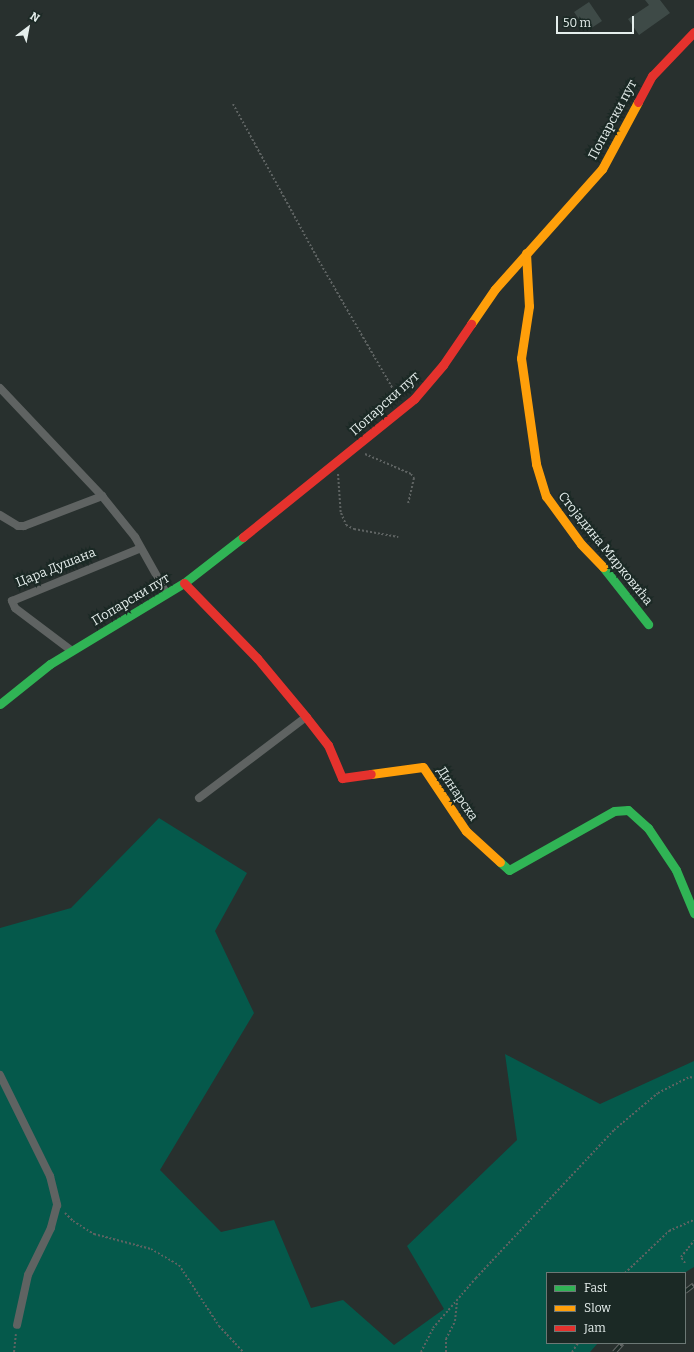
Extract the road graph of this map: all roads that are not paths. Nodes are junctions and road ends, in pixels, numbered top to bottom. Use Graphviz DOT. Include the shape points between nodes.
graph roads {
  1 [pos="694,32"];
  2 [pos="526,253"];
  3 [pos="0,388"];
  4 [pos="102,496"];
  5 [pos="0,515"];
  6 [pos="141,548"];
  7 [pos="184,583"];
  8 [pos="167,594"];
  9 [pos="648,624"];
  10 [pos="72,651"];
  11 [pos="0,704"];
  12 [pos="306,717"];
  13 [pos="199,798"];
  14 [pos="694,913"];
  15 [pos="0,1075"];
  16 [pos="16,1325"];
  1 -- 2 [label="street, Попарски пут" via="652,76 602,169"];
  2 -- 7 [label="street, Попарски пут" via="488,297 434,376 404,408"];
  2 -- 9 [label="street, Стојадина Мирковића" via="529,306 521,358 536,464 546,496 581,544 616,581"];
  3 -- 4 [label="street"];
  4 -- 5 [label="street" via="24,526 18,526"];
  4 -- 6 [label="street"];
  6 -- 8 [label="street"];
  6 -- 10 [label="street, Цара Душана" via="12,601 15,608"];
  7 -- 8 [label="street, Попарски пут"];
  7 -- 12 [label="street, Динарска" via="253,654"];
  8 -- 10 [label="street, Попарски пут"];
  10 -- 11 [label="street, Попарски пут" via="38,673"];
  12 -- 13 [label="street"];
  12 -- 14 [label="street, Динарска" via="328,745 342,778 423,767 466,831 509,870 614,811 628,810 648,828 676,870"];
  15 -- 16 [label="street" via="50,1176 57,1205 51,1228 28,1274"];
}
